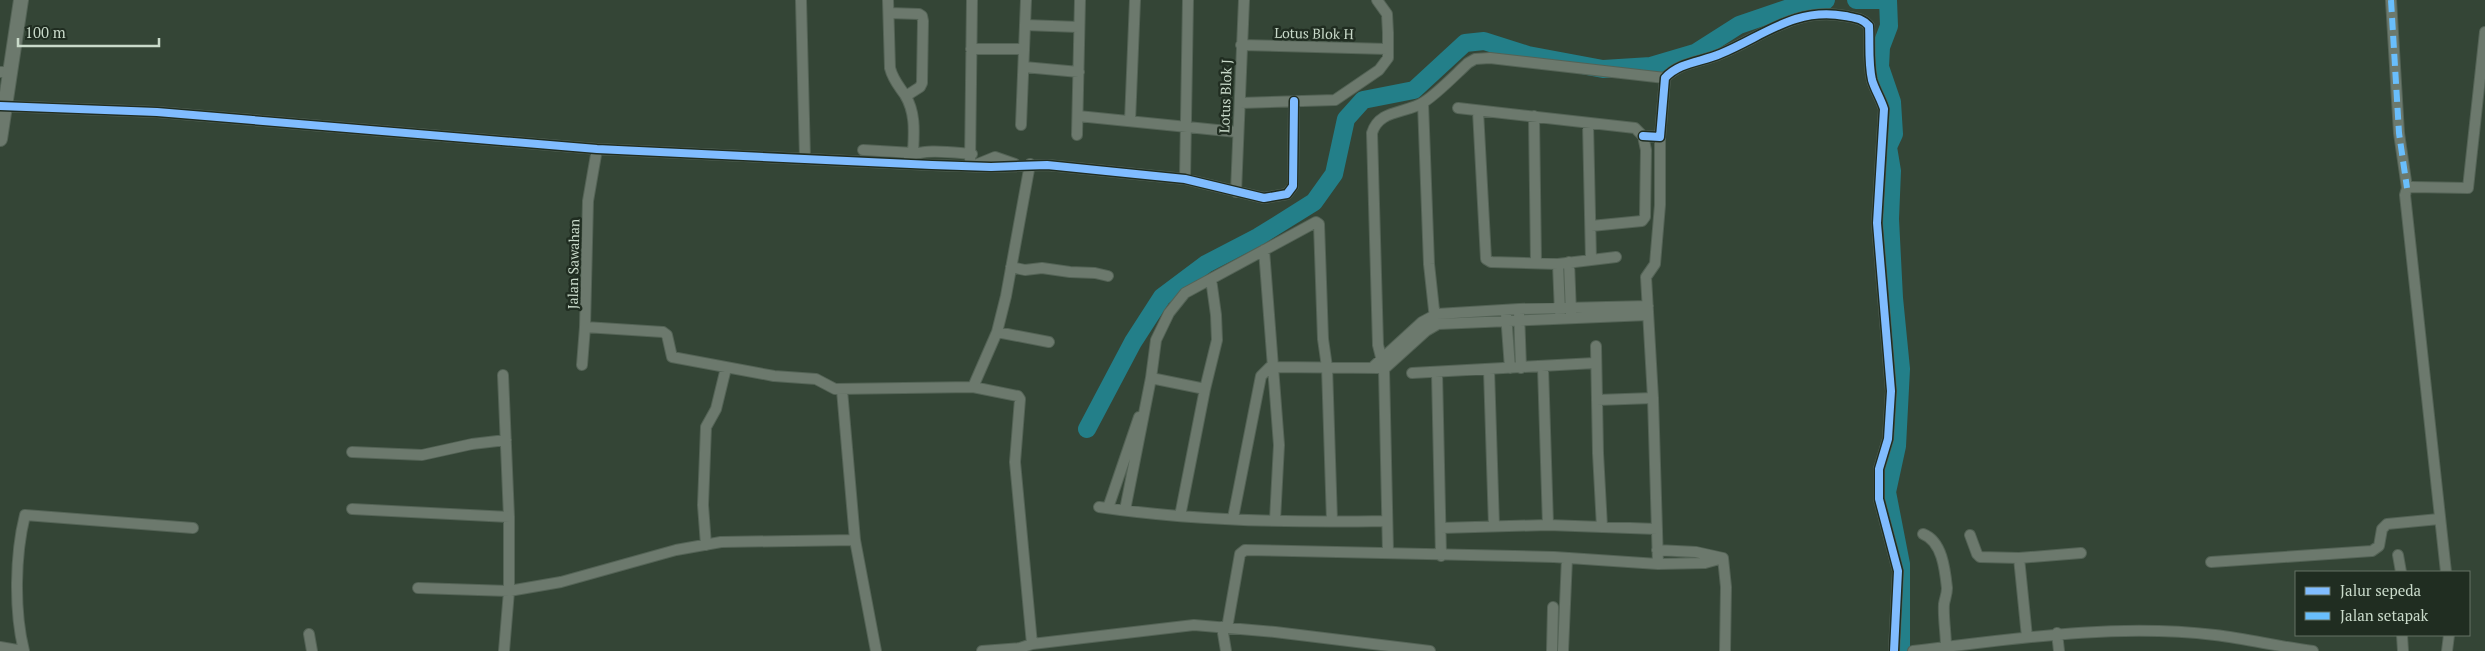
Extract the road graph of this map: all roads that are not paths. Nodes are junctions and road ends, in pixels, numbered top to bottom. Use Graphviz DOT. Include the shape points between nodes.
graph roads {
  1 [pos="21,0"];
  2 [pos="801,0"];
  3 [pos="888,0"];
  4 [pos="972,0"];
  5 [pos="1026,0"];
  6 [pos="1080,0"];
  7 [pos="1135,0"];
  8 [pos="1188,0"];
  9 [pos="1244,0"];
  10 [pos="1377,0"];
  11 [pos="2391,0"];
  12 [pos="889,13"];
  13 [pos="1025,24"];
  14 [pos="1078,28"];
  15 [pos="2485,32"];
  16 [pos="1241,45"];
  17 [pos="1387,48"];
  18 [pos="971,49"];
  19 [pos="1023,49"];
  20 [pos="2484,50"];
  21 [pos="1024,67"];
  22 [pos="5,72"];
  23 [pos="1079,72"];
  24 [pos="1665,78"];
  25 [pos="906,96"];
  26 [pos="1294,101"];
  27 [pos="1240,103"];
  28 [pos="1423,103"];
  29 [pos="3,106"];
  30 [pos="1458,108"];
  31 [pos="1478,111"];
  32 [pos="1078,116"];
  33 [pos="1534,116"];
  34 [pos="1130,122"];
  35 [pos="1588,124"];
  36 [pos="1021,126"];
  37 [pos="1187,127"];
  38 [pos="1237,132"];
  39 [pos="1077,135"];
  40 [pos="1643,136"];
  41 [pos="1660,137"];
  42 [pos="0,139"];
  43 [pos="597,149"];
  44 [pos="863,150"];
  45 [pos="913,153"];
  46 [pos="972,154"];
  47 [pos="805,158"];
  48 [pos="904,164"];
  49 [pos="1030,164"];
  50 [pos="971,166"];
  51 [pos="1185,179"];
  52 [pos="2407,188"];
  53 [pos="1236,192"];
  54 [pos="1590,226"];
  55 [pos="1264,250"];
  56 [pos="1616,257"];
  57 [pos="1591,260"];
  58 [pos="1536,263"];
  59 [pos="1563,263"];
  60 [pos="1011,267"];
  61 [pos="1108,276"];
  62 [pos="1211,279"];
  63 [pos="1648,310"];
  64 [pos="1560,313"];
  65 [pos="1571,313"];
  66 [pos="1506,314"];
  67 [pos="1519,314"];
  68 [pos="1435,320"];
  69 [pos="585,327"];
  70 [pos="994,337"];
  71 [pos="1049,342"];
  72 [pos="1596,346"];
  73 [pos="1595,363"];
  74 [pos="582,365"];
  75 [pos="1379,365"];
  76 [pos="1327,367"];
  77 [pos="1542,367"];
  78 [pos="726,368"];
  79 [pos="1273,368"];
  80 [pos="1510,368"];
  81 [pos="1521,368"];
  82 [pos="1489,370"];
  83 [pos="1437,372"];
  84 [pos="1412,373"];
  85 [pos="503,375"];
  86 [pos="1151,378"];
  87 [pos="973,387"];
  88 [pos="834,388"];
  89 [pos="1205,388"];
  90 [pos="1653,398"];
  91 [pos="1597,400"];
  92 [pos="1145,410"];
  93 [pos="506,440"];
  94 [pos="352,452"];
  95 [pos="352,509"];
  96 [pos="1125,510"];
  97 [pos="1180,516"];
  98 [pos="509,517"];
  99 [pos="1233,518"];
  100 [pos="2439,519"];
  101 [pos="1275,520"];
  102 [pos="1332,521"];
  103 [pos="1386,521"];
  104 [pos="1548,525"];
  105 [pos="1494,526"];
  106 [pos="1602,527"];
  107 [pos="193,528"];
  108 [pos="1440,528"];
  109 [pos="1656,529"];
  110 [pos="1922,534"];
  111 [pos="1970,536"];
  112 [pos="855,540"];
  113 [pos="706,545"];
  114 [pos="1657,550"];
  115 [pos="1388,552"];
  116 [pos="2081,552"];
  117 [pos="1441,556"];
  118 [pos="2398,556"];
  119 [pos="1567,558"];
  120 [pos="1723,558"];
  121 [pos="2019,558"];
  122 [pos="2211,562"];
  123 [pos="1658,564"];
  124 [pos="2401,571"];
  125 [pos="2446,571"];
  126 [pos="418,588"];
  127 [pos="508,591"];
  128 [pos="1553,607"];
  129 [pos="1225,627"];
  130 [pos="2057,633"];
  131 [pos="309,634"];
  132 [pos="2402,636"];
  133 [pos="2449,636"];
  134 [pos="2027,637"];
  135 [pos="1032,644"];
  136 [pos="0,647"];
  137 [pos="1346,647"];
  138 [pos="1946,647"];
  139 [pos="1020,649"];
  140 [pos="24,651"];
  141 [pos="312,651"];
  142 [pos="504,651"];
  143 [pos="876,651"];
  144 [pos="982,651"];
  145 [pos="1226,651"];
  146 [pos="1425,651"];
  147 [pos="1552,651"];
  148 [pos="1562,651"];
  149 [pos="1725,651"];
  150 [pos="1894,651"];
  151 [pos="1913,651"];
  152 [pos="2059,651"];
  153 [pos="2313,651"];
  154 [pos="2402,651"];
  155 [pos="2447,651"];
  1 -- 22 [label="main road"];
  2 -- 47 [label="street"];
  3 -- 12 [label="street"];
  4 -- 18 [label="street"];
  5 -- 13 [label="street"];
  6 -- 14 [label="street"];
  7 -- 34 [label="street"];
  8 -- 37 [label="street"];
  9 -- 16 [label="street, Lotus Blok J"];
  10 -- 17 [label="street" via="1387,14"];
  11 -- 52 [label="street"];
  12 -- 25 [label="street" via="892,78"];
  12 -- 25 [label="street" via="922,16 922,83"];
  13 -- 14 [label="street"];
  13 -- 19 [label="street"];
  14 -- 23 [label="street"];
  15 -- 20 [label="street"];
  16 -- 17 [label="street, Lotus Blok H"];
  16 -- 27 [label="street, Lotus Blok J"];
  17 -- 26 [label="street" via="1388,58 1379,70 1335,100"];
  18 -- 19 [label="street"];
  18 -- 46 [label="street"];
  19 -- 21 [label="street"];
  20 -- 52 [label="street" via="2468,188"];
  21 -- 23 [label="street"];
  21 -- 36 [label="street"];
  22 -- 29 [label="main road"];
  23 -- 32 [label="street"];
  24 -- 28 [label="street" via="1475,59"];
  24 -- 41 [label="street"];
  24 -- 150 [label="street" via="1684,65 1720,54 1789,20 1831,14 1862,19 1869,26 1870,68 1884,109 1877,223 1891,391 1888,439 1879,470 1879,499 1898,571"];
  25 -- 45 [label="street" via="913,116"];
  26 -- 27 [label="street"];
  26 -- 53 [label="street" via="1294,186 1287,194 1264,198"];
  27 -- 38 [label="street, Lotus Blok J"];
  28 -- 68 [label="street" via="1429,264"];
  28 -- 75 [label="street" via="1382,117 1372,133"];
  29 -- 42 [label="main road"];
  29 -- 43 [label="street" via="157,112"];
  30 -- 31 [label="street"];
  31 -- 33 [label="street"];
  31 -- 58 [label="street" via="1486,259 1491,262"];
  32 -- 34 [label="street"];
  32 -- 39 [label="street"];
  33 -- 35 [label="street"];
  33 -- 58 [label="street"];
  34 -- 37 [label="street"];
  35 -- 40 [label="street" via="1635,128"];
  35 -- 54 [label="street"];
  37 -- 38 [label="street"];
  37 -- 51 [label="street"];
  38 -- 53 [label="street, Lotus Blok J"];
  40 -- 41 [label="street"];
  40 -- 54 [label="street" via="1646,150 1645,217 1642,221"];
  41 -- 63 [label="street" via="1660,205 1655,264 1646,277"];
  43 -- 47 [label="street"];
  43 -- 69 [label="street, Jalan Sawahan" via="588,202"];
  44 -- 45 [label="street"];
  45 -- 46 [label="street"];
  45 -- 48 [label="street"];
  46 -- 50 [label="street"];
  47 -- 48 [label="street"];
  48 -- 50 [label="street"];
  49 -- 50 [label="street" via="1016,164 995,157"];
  49 -- 51 [label="street"];
  49 -- 60 [label="street"];
  51 -- 53 [label="street"];
  52 -- 100 [label="street" via="2405,195"];
  54 -- 57 [label="street"];
  55 -- 62 [label="street"];
  55 -- 76 [label="street" via="1316,222 1319,224"];
  55 -- 79 [label="street"];
  56 -- 57 [label="street"];
  57 -- 59 [label="street"];
  58 -- 59 [label="street"];
  59 -- 64 [label="street"];
  59 -- 65 [label="street"];
  60 -- 61 [label="street" via="1095,272"];
  60 -- 70 [label="street"];
  62 -- 86 [label="street" via="1185,293 1169,313 1156,340"];
  62 -- 89 [label="street" via="1217,340"];
  63 -- 65 [label="street"];
  63 -- 90 [label="street"];
  64 -- 65 [label="street"];
  64 -- 67 [label="street"];
  66 -- 67 [label="street"];
  66 -- 68 [label="street"];
  66 -- 80 [label="street"];
  67 -- 81 [label="street"];
  68 -- 75 [label="street" via="1426,331"];
  69 -- 74 [label="street"];
  69 -- 78 [label="street, Jalan Sawahan" via="663,332 667,335 672,357"];
  70 -- 71 [label="street"];
  70 -- 87 [label="street"];
  72 -- 73 [label="street"];
  73 -- 77 [label="street"];
  73 -- 91 [label="street"];
  75 -- 76 [label="street"];
  75 -- 103 [label="street" via="1387,462"];
  76 -- 79 [label="street"];
  76 -- 102 [label="street"];
  77 -- 81 [label="street"];
  77 -- 104 [label="street"];
  78 -- 88 [label="street, Jalan Sawahan" via="816,379"];
  78 -- 113 [label="street" via="706,427 703,505"];
  79 -- 99 [label="street" via="1261,376"];
  79 -- 101 [label="street" via="1279,445"];
  80 -- 81 [label="street"];
  80 -- 82 [label="street"];
  82 -- 83 [label="street"];
  82 -- 105 [label="street"];
  83 -- 84 [label="street"];
  83 -- 108 [label="street"];
  85 -- 93 [label="street"];
  86 -- 89 [label="street"];
  86 -- 92 [label="street"];
  87 -- 88 [label="street, Jalan Sawahan"];
  87 -- 135 [label="street, Jalan Sawahan" via="1020,399 1014,462"];
  88 -- 112 [label="street"];
  89 -- 97 [label="street"];
  90 -- 91 [label="street"];
  90 -- 109 [label="street"];
  91 -- 106 [label="street"];
  92 -- 96 [label="street"];
  92 -- 96 [label="street" via="1137,419 1103,508"];
  93 -- 94 [label="street" via="422,454"];
  93 -- 98 [label="street"];
  95 -- 98 [label="street"];
  96 -- 97 [label="street"];
  97 -- 99 [label="street"];
  98 -- 127 [label="street"];
  99 -- 101 [label="street"];
  100 -- 122 [label="street" via="2387,524 2382,529 2379,546 2372,551"];
  100 -- 125 [label="street"];
  101 -- 102 [label="street"];
  102 -- 103 [label="street"];
  103 -- 115 [label="street"];
  104 -- 105 [label="street"];
  104 -- 106 [label="street"];
  105 -- 108 [label="street"];
  106 -- 109 [label="street"];
  107 -- 140 [label="street" via="25,515 17,585 20,637"];
  108 -- 117 [label="street"];
  109 -- 114 [label="street"];
  110 -- 138 [label="street" via="1938,545 1944,573 1947,588 1944,603"];
  111 -- 121 [label="street" via="1980,557"];
  112 -- 113 [label="street"];
  112 -- 143 [label="street"];
  113 -- 127 [label="street" via="676,550 561,582"];
  114 -- 120 [label="street" via="1696,552"];
  114 -- 123 [label="street"];
  115 -- 117 [label="street"];
  115 -- 129 [label="street" via="1243,550"];
  116 -- 121 [label="street"];
  117 -- 119 [label="street"];
  118 -- 124 [label="street"];
  119 -- 123 [label="street"];
  119 -- 148 [label="street"];
  120 -- 123 [label="street" via="1705,563"];
  120 -- 149 [label="street"];
  121 -- 134 [label="street"];
  126 -- 127 [label="street"];
  127 -- 142 [label="street"];
  128 -- 147 [label="street"];
  129 -- 135 [label="street" via="1194,625"];
  129 -- 137 [label="street" via="1275,632"];
  129 -- 145 [label="street"];
  130 -- 134 [label="street"];
  130 -- 152 [label="street"];
  130 -- 153 [label="street" via="2216,635"];
  131 -- 141 [label="street"];
  132 -- 154 [label="street"];
  133 -- 155 [label="street"];
  134 -- 138 [label="street"];
  135 -- 139 [label="street"];
  136 -- 140 [label="street"];
  137 -- 146 [label="street"];
  138 -- 151 [label="street"];
  139 -- 144 [label="street"];
}
